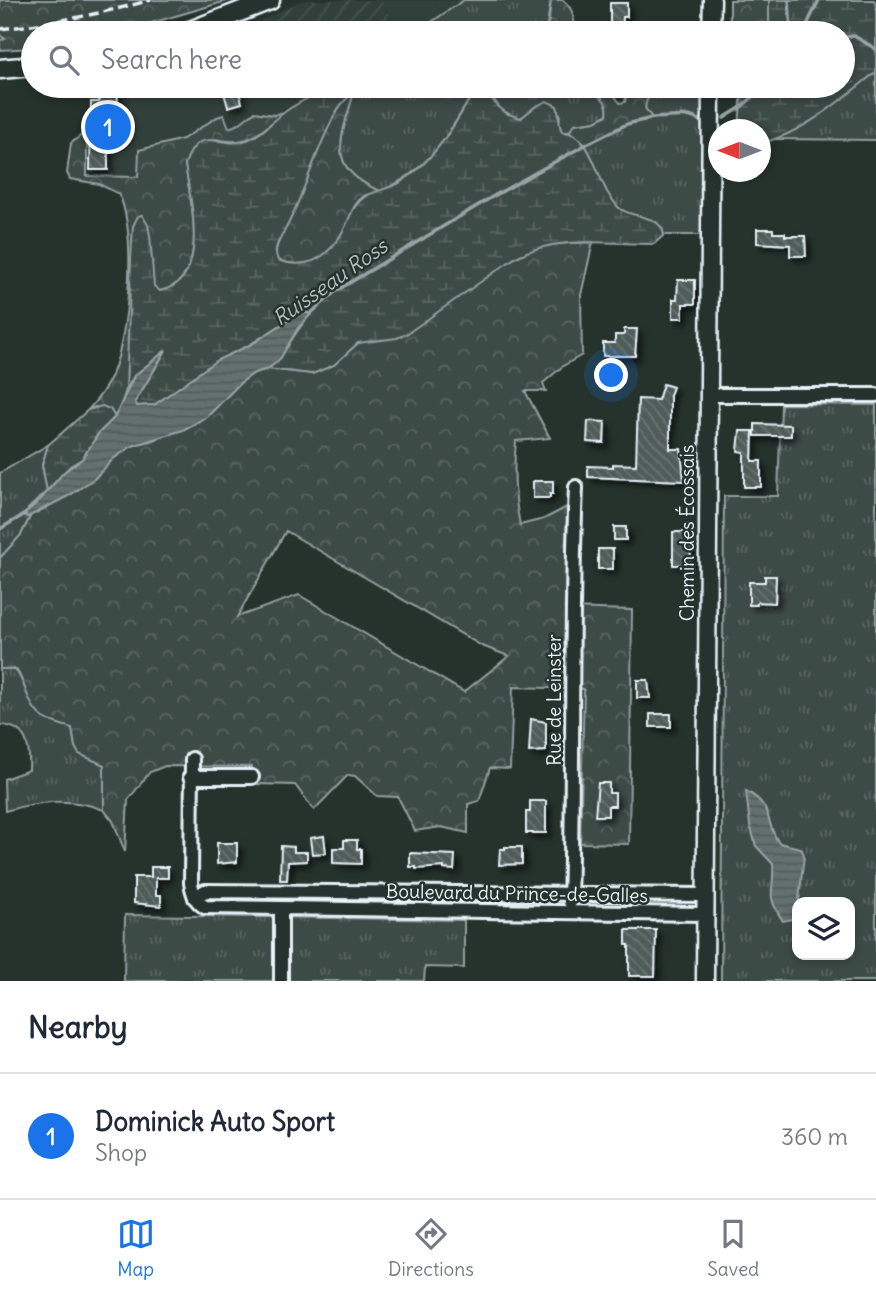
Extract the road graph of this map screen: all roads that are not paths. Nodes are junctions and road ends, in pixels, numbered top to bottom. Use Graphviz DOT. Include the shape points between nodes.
graph roads {
  1 [pos="270,0"];
  2 [pos="712,0"];
  3 [pos="216,21"];
  4 [pos="711,21"];
  5 [pos="21,67"];
  6 [pos="0,69"];
  7 [pos="711,98"];
  8 [pos="709,395"];
  9 [pos="876,395"];
  10 [pos="576,487"];
  11 [pos="191,759"];
  12 [pos="190,777"];
  13 [pos="252,777"];
  14 [pos="330,892"];
  15 [pos="571,894"];
  16 [pos="704,895"];
  17 [pos="200,902"];
  18 [pos="281,908"];
  19 [pos="329,909"];
  20 [pos="570,913"];
  21 [pos="704,914"];
  22 [pos="281,981"];
  23 [pos="705,981"];
  1 -- 3 [label="main road"];
  2 -- 4 [label="main road"];
  5 -- 6 [label="main road"];
  7 -- 8 [label="main road, Chemin des Écossais"];
  8 -- 9 [label="street"];
  8 -- 16 [label="main road, Chemin des Écossais"];
  10 -- 15 [label="street, Rue de Leinster"];
  11 -- 12 [label="street"];
  12 -- 13 [label="street"];
  12 -- 17 [label="street" via="190,872"];
  14 -- 15 [label="street, Boulevard du Prince-de-Galles"];
  14 -- 17 [label="street, Boulevard du Prince-de-Galles" via="205,891"];
  14 -- 19 [label="street"];
  15 -- 16 [label="street, Boulevard du Prince-de-Galles"];
  15 -- 20 [label="street, Rue de Leinster"];
  16 -- 21 [label="main road, Chemin des Écossais"];
  17 -- 18 [label="street, Boulevard du Prince-de-Galles"];
  18 -- 19 [label="street, Boulevard du Prince-de-Galles"];
  18 -- 22 [label="street"];
  19 -- 20 [label="street, Boulevard du Prince-de-Galles"];
  20 -- 21 [label="street, Boulevard du Prince-de-Galles"];
  21 -- 23 [label="main road, Chemin des Écossais"];
}
